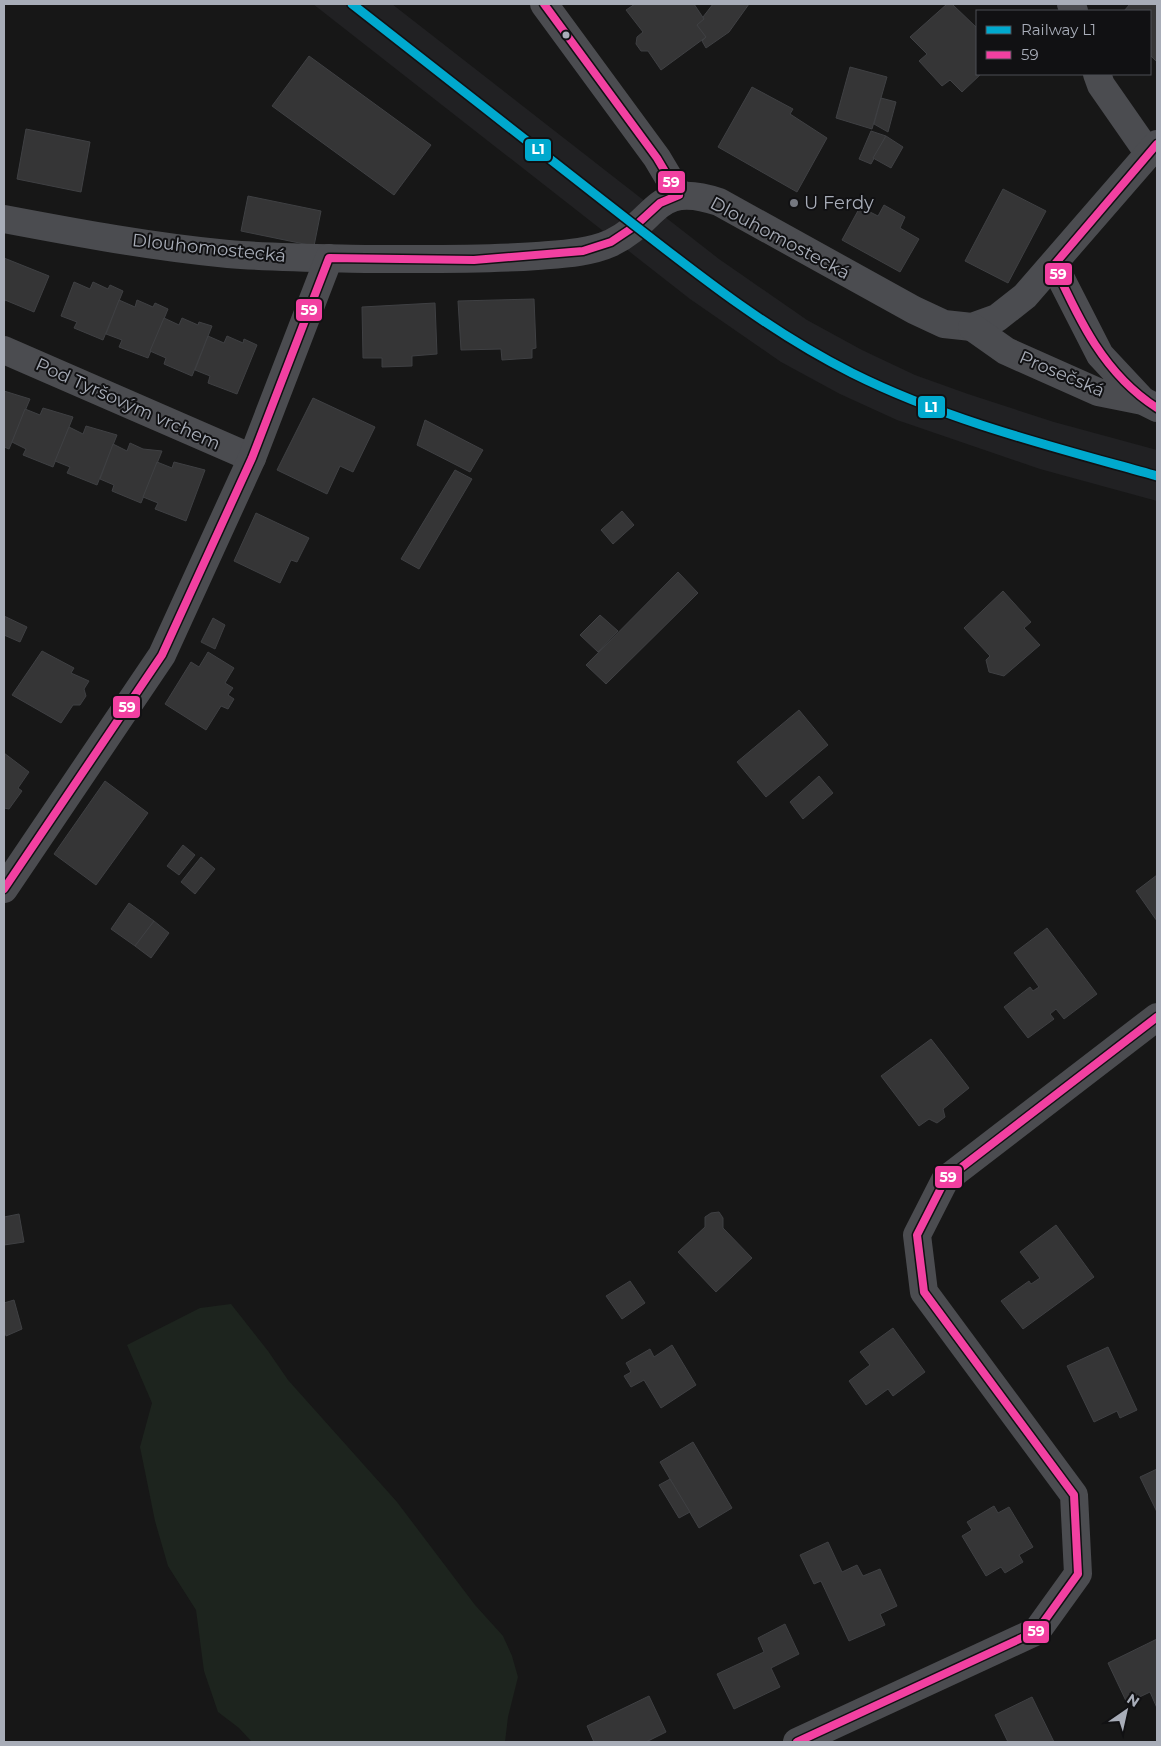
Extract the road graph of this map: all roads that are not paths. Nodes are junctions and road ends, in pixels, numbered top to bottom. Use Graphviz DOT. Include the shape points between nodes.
graph roads {
  1 [pos="544,4"];
  2 [pos="1097,75"];
  3 [pos="1153,149"];
  4 [pos="679,195"];
  5 [pos="4,219"];
  6 [pos="329,258"];
  7 [pos="1054,265"];
  8 [pos="972,327"];
  9 [pos="4,350"];
  10 [pos="1150,404"];
  11 [pos="252,458"];
  12 [pos="4,889"];
  13 [pos="1157,1018"];
  14 [pos="797,1742"];
  1 -- 4 [label="street" via="657,158"];
  2 -- 3 [label="street" via="1101,85"];
  3 -- 7 [label="street, Dlouhomostecká"];
  4 -- 6 [label="street, Dlouhomostecká" via="660,203 612,242 583,251 474,260"];
  4 -- 8 [label="street, Dlouhomostecká" via="719,202 914,310 944,324"];
  5 -- 6 [label="street, Dlouhomostecká" via="76,233 228,254"];
  6 -- 11 [label="street"];
  7 -- 8 [label="street, Dlouhomostecká" via="1025,296 997,318"];
  7 -- 10 [label="street" via="1100,356"];
  8 -- 10 [label="street, Prosečská" via="1006,350 1098,392"];
  9 -- 11 [label="street, Pod Tyršovým vrchem"];
  11 -- 12 [label="street" via="162,655"];
  13 -- 14 [label="street" via="945,1180 916,1235 924,1292 1074,1495 1078,1574 1037,1631"];
}
